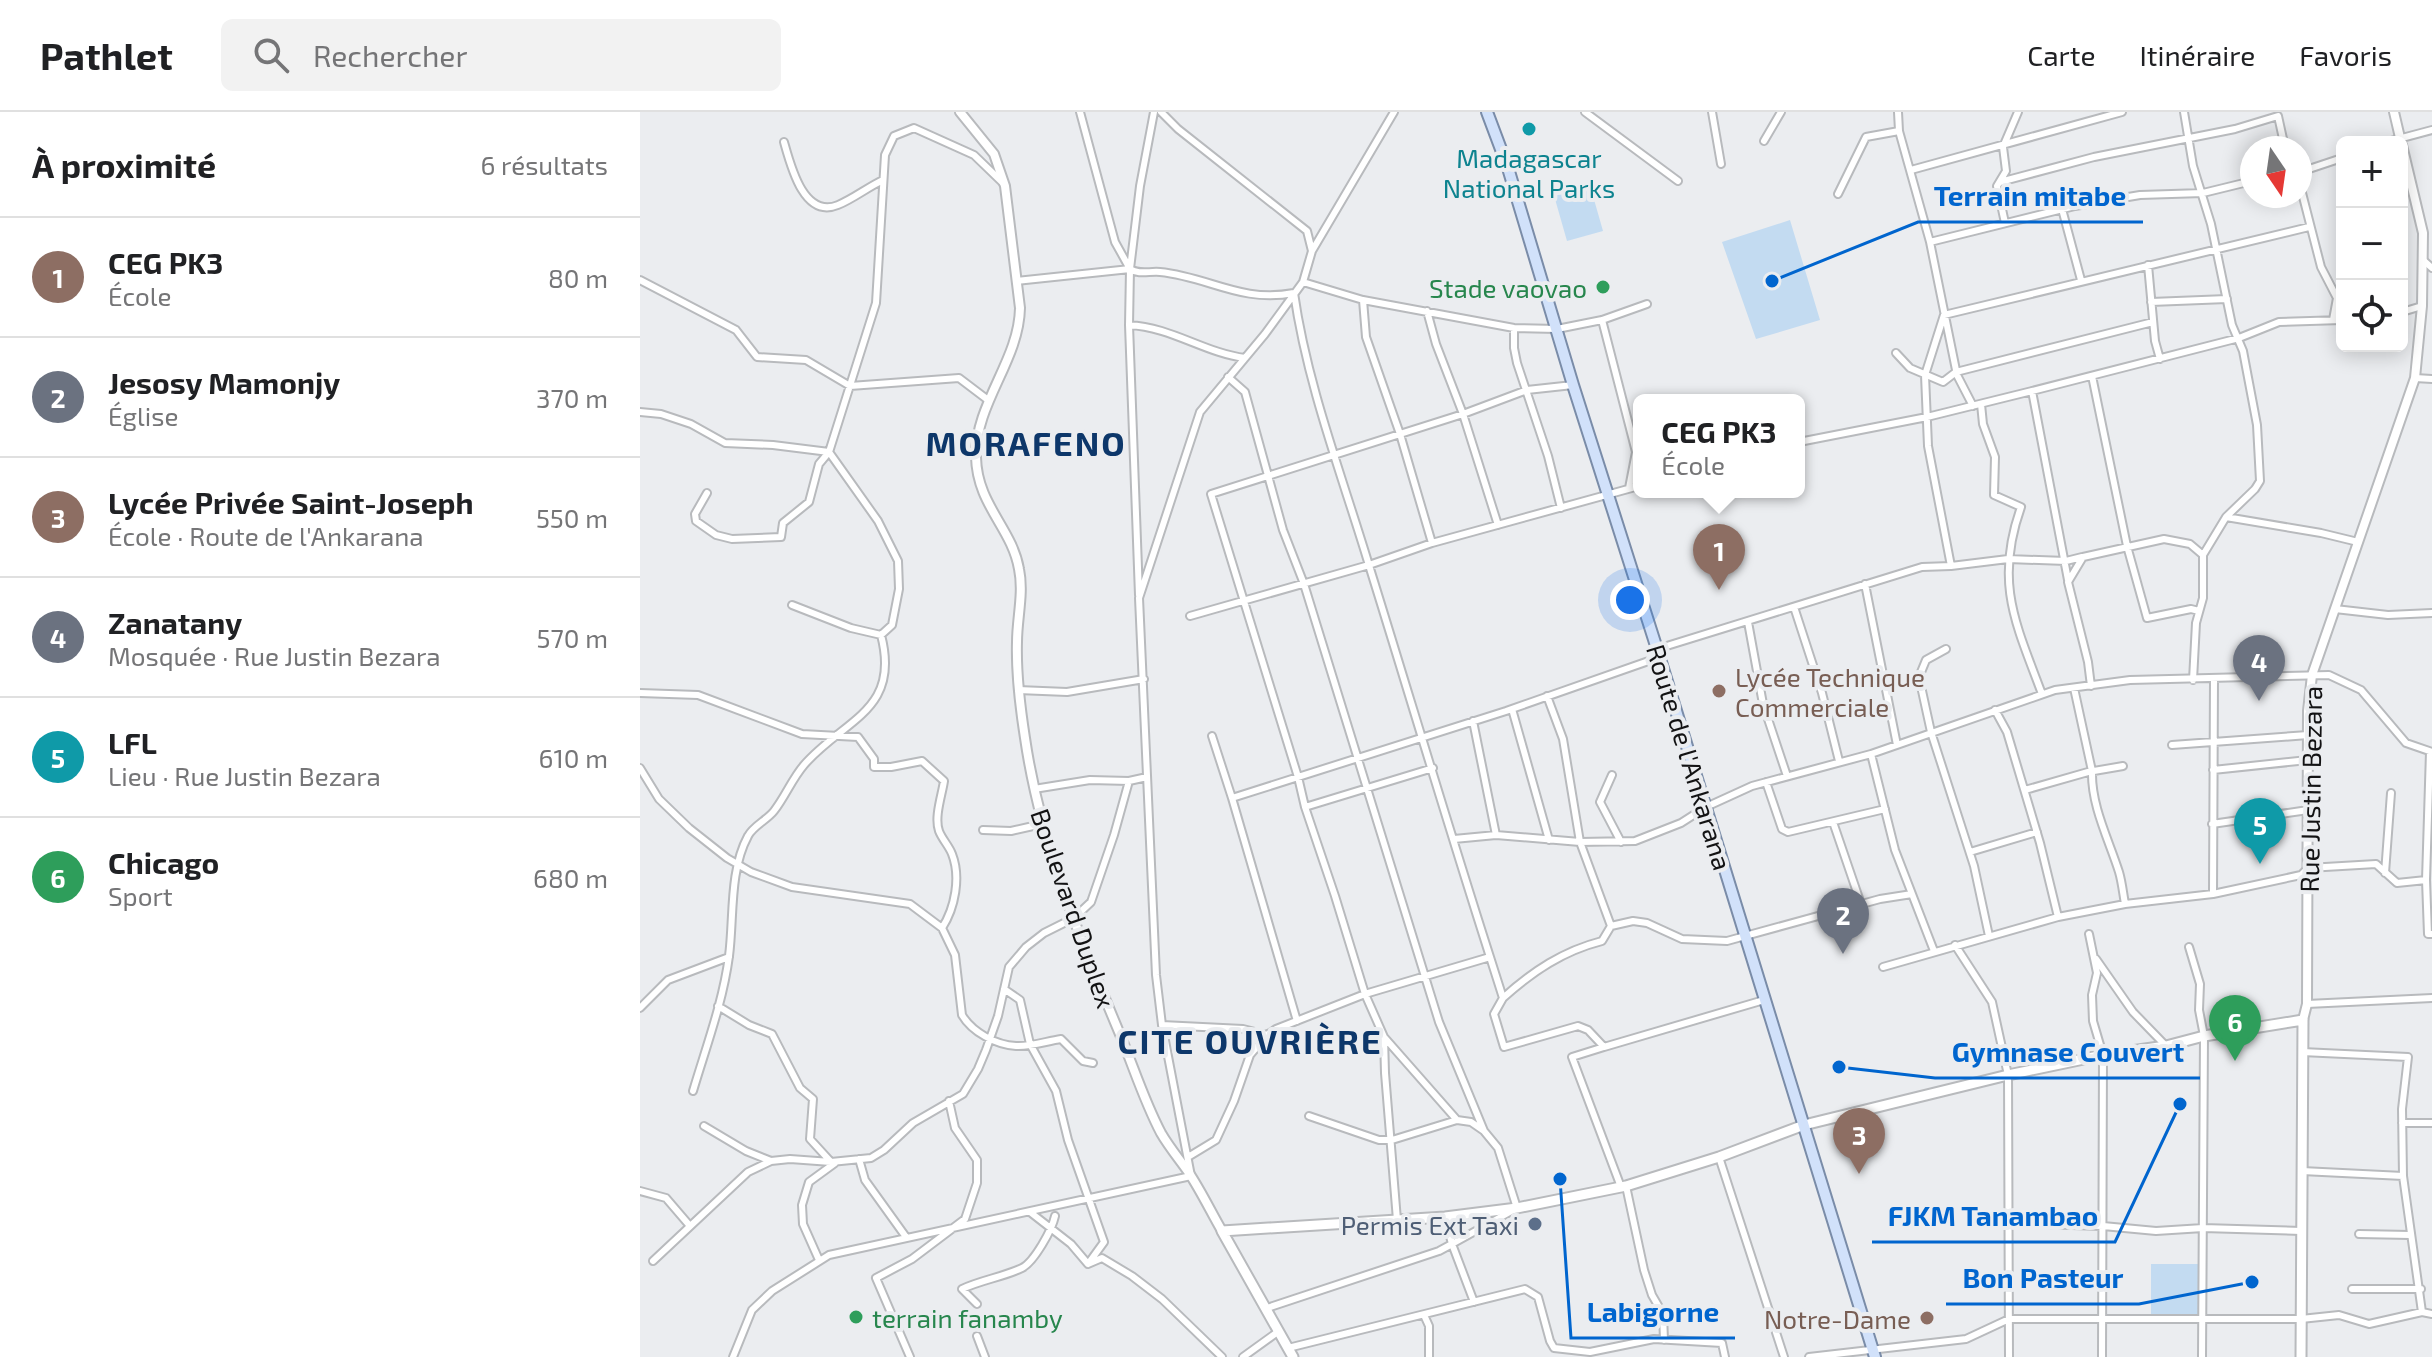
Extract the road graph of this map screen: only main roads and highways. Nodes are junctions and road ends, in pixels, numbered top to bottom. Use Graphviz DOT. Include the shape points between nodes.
graph roads {
  1 [pos="1487,112"];
  2 [pos="1804,1125"];
  3 [pos="1291,1352"];
  4 [pos="1873,1352"];
  5 [pos="2301,1357"];
  1 -- 2 [label="main road, Route de l'Ankarana"];
  2 -- 3 [label="main road, Boulevard Duplex" via="1623,1187 1517,1208 1222,1231"];
  2 -- 4 [label="main road, Route de l'Ankarana"];
  2 -- 5 [label="main road, Rue Justin Bezara" via="2103,1055 2303,1020"];
}
